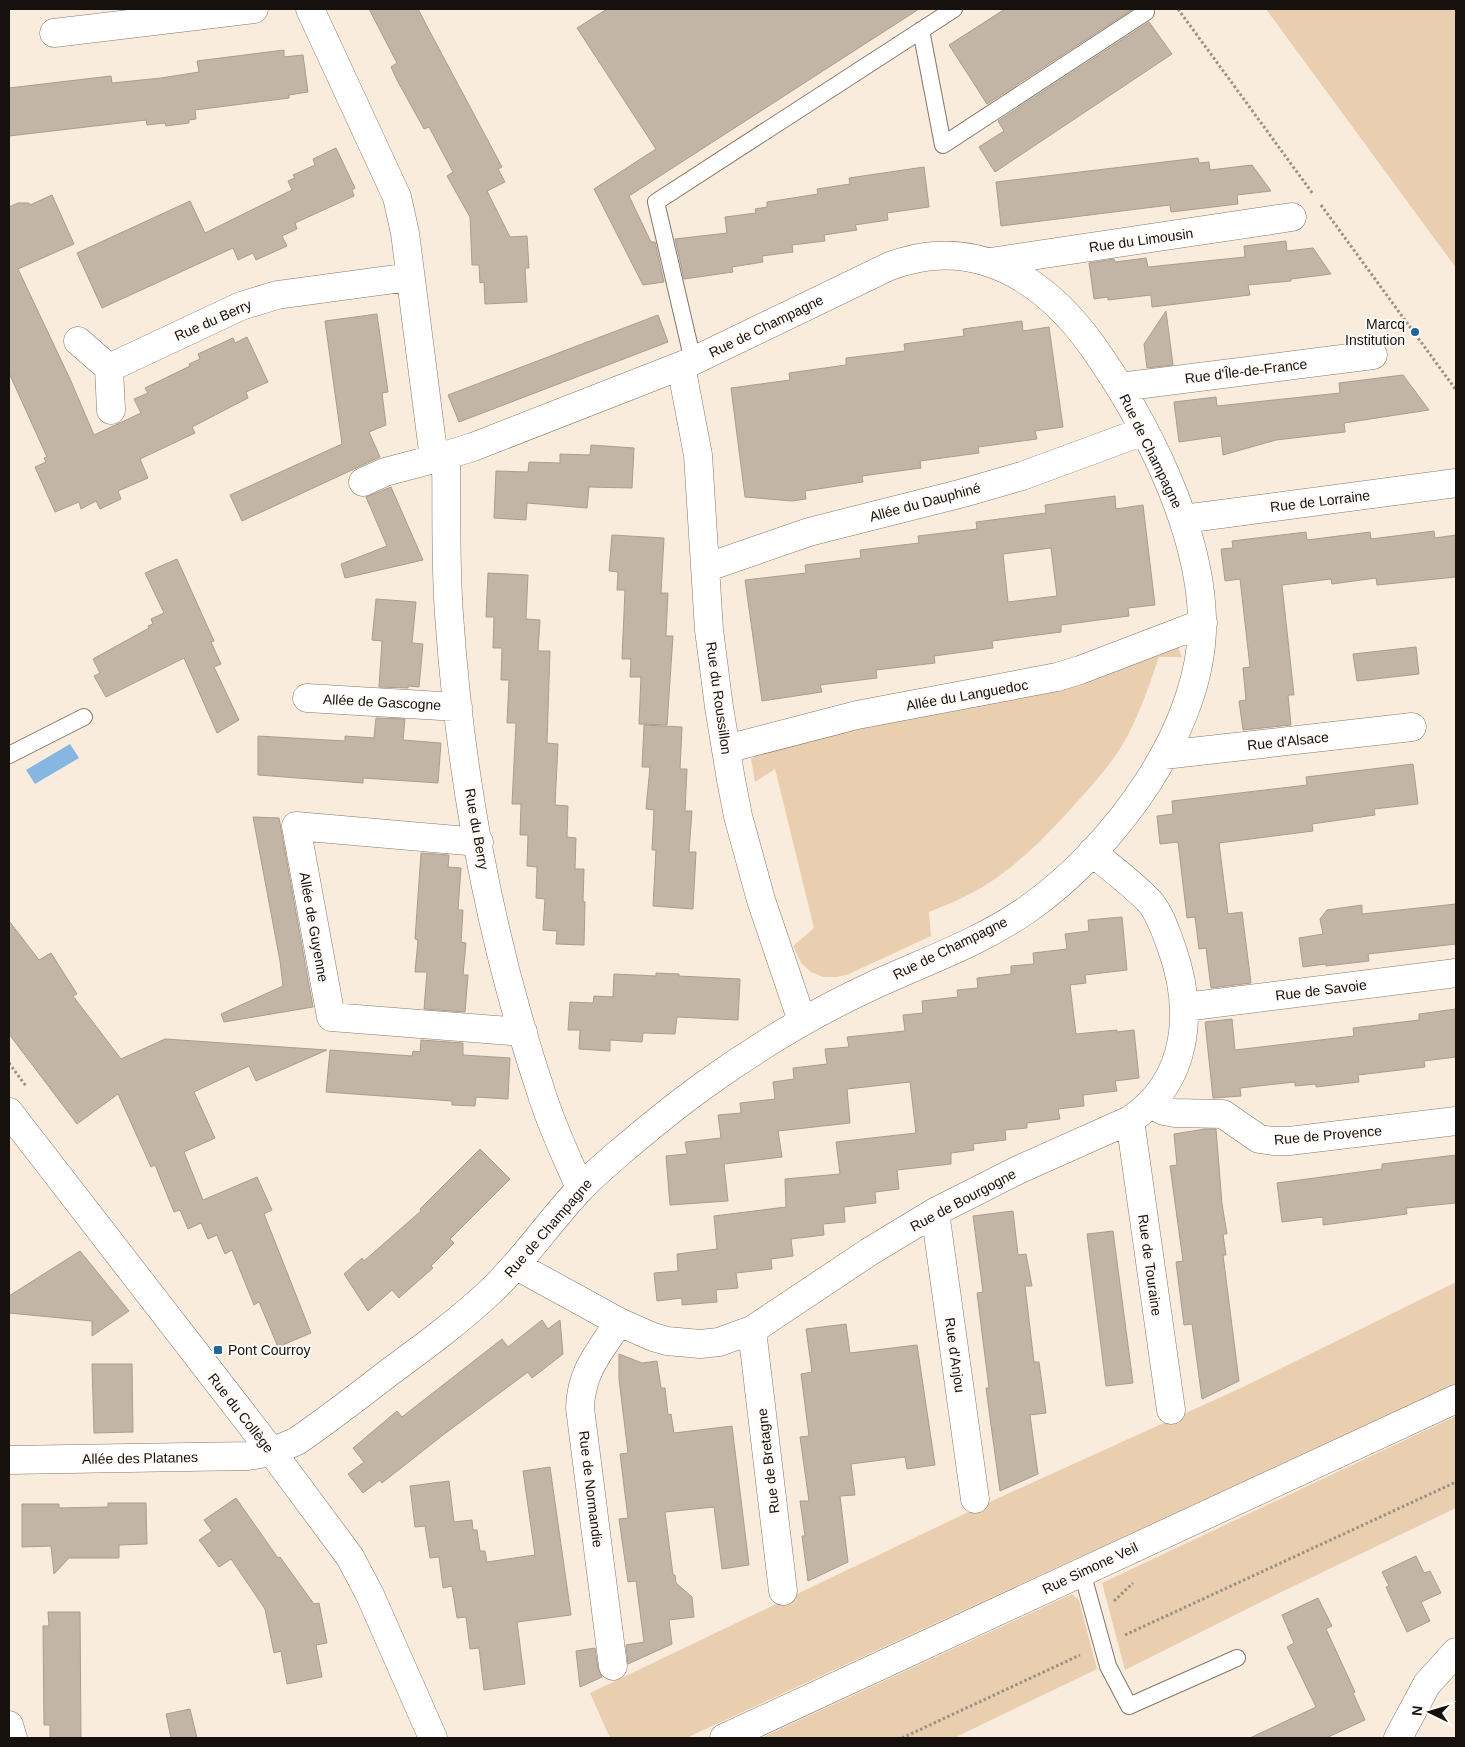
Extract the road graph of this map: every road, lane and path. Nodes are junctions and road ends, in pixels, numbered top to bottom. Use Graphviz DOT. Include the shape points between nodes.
graph roads {
  1 [pos="254,9"];
  2 [pos="310,9"];
  3 [pos="954,9"];
  4 [pos="1146,12"];
  5 [pos="118,17"];
  6 [pos="921,30"];
  7 [pos="54,33"];
  8 [pos="1292,217"];
  9 [pos="990,262"];
  10 [pos="410,277"];
  11 [pos="78,341"];
  12 [pos="1373,354"];
  13 [pos="687,364"];
  14 [pos="109,368"];
  15 [pos="1120,387"];
  16 [pos="111,410"];
  17 [pos="1144,431"];
  18 [pos="440,457"];
  19 [pos="363,482"];
  20 [pos="1456,483"];
  21 [pos="1184,519"];
  22 [pos="705,568"];
  23 [pos="1203,623"];
  24 [pos="307,698"];
  25 [pos="458,707"];
  26 [pos="84,716"];
  27 [pos="1412,727"];
  28 [pos="726,749"];
  29 [pos="9,755"];
  30 [pos="1164,755"];
  31 [pos="479,842"];
  32 [pos="1092,852"];
  33 [pos="1456,973"];
  34 [pos="1185,1007"];
  35 [pos="802,1021"];
  36 [pos="524,1032"];
  37 [pos="9,1112"];
  38 [pos="1140,1112"];
  39 [pos="1456,1121"];
  40 [pos="580,1188"];
  41 [pos="936,1212"];
  42 [pos="517,1266"];
  43 [pos="619,1322"];
  44 [pos="752,1330"];
  45 [pos="1456,1399"];
  46 [pos="1171,1410"];
  47 [pos="272,1452"];
  48 [pos="9,1460"];
  49 [pos="1456,1482"];
  50 [pos="976,1499"];
  51 [pos="1082,1572"];
  52 [pos="783,1591"];
  53 [pos="1102,1645"];
  54 [pos="1456,1652"];
  55 [pos="1237,1658"];
  56 [pos="613,1666"];
  57 [pos="9,1725"];
  58 [pos="13,1738"];
  59 [pos="433,1738"];
  60 [pos="724,1738"];
  61 [pos="902,1738"];
  62 [pos="1398,1738"];
  1 -- 5 [label="street"];
  2 -- 10 [label="street, Rue du Berry" via="397,197"];
  3 -- 6 [label="lane"];
  4 -- 6 [label="lane" via="943,145"];
  5 -- 7 [label="street"];
  6 -- 13 [label="lane" via="656,202"];
  8 -- 9 [label="street, Rue du Limousin"];
  9 -- 13 [label="street, Rue de Champagne" via="969,257 933,256 890,266"];
  9 -- 15 [label="street, Rue de Champagne" via="1043,291 1078,327"];
  10 -- 14 [label="street, Rue du Berry" via="258,300"];
  10 -- 18 [label="street, Rue du Berry"];
  11 -- 14 [label="street"];
  12 -- 15 [label="street, Rue d'Île-de-France"];
  13 -- 18 [label="street, Rue de Champagne"];
  13 -- 22 [label="street, Rue du Roussillon" via="698,455"];
  14 -- 16 [label="street"];
  15 -- 17 [label="street, Rue de Champagne"];
  17 -- 21 [label="street, Rue de Champagne"];
  17 -- 22 [label="street, Allée du Dauphiné" via="1022,476 809,532"];
  18 -- 19 [label="street, Rue de Champagne" via="385,472"];
  18 -- 25 [label="street, Rue du Berry"];
  20 -- 21 [label="street, Rue de Lorraine"];
  21 -- 23 [label="street, Rue de Champagne" via="1199,578"];
  22 -- 28 [label="street, Rue du Roussillon" via="709,630"];
  23 -- 28 [label="street, Allée du Languedoc" via="1057,677 857,715"];
  23 -- 30 [label="street, Rue de Champagne" via="1195,678"];
  24 -- 25 [label="street, Allée de Gascogne"];
  25 -- 31 [label="street, Rue du Berry"];
  26 -- 29 [label="lane"];
  27 -- 30 [label="street, Rue d'Alsace"];
  28 -- 35 [label="street, Rue du Roussillon" via="749,860"];
  30 -- 32 [label="street, Rue de Champagne" via="1136,802"];
  31 -- 36 [label="street, Rue du Berry" via="490,903"];
  31 -- 36 [label="street, Allée de Guyenne" via="296,826 331,1017"];
  32 -- 34 [label="street, Rue de Bourgogne" via="1150,903 1169,939"];
  32 -- 35 [label="street, Rue de Champagne" via="1049,892 1004,924"];
  33 -- 34 [label="street, Rue de Savoie"];
  34 -- 38 [label="street, Rue de Bourgogne" via="1176,1065 1158,1096"];
  35 -- 40 [label="street, Rue de Champagne" via="670,1110"];
  36 -- 40 [label="street, Rue du Berry" via="543,1098"];
  37 -- 47 [label="street, Rue du Collège"];
  38 -- 39 [label="street, Rue de Provence" via="1223,1114 1259,1139 1273,1141"];
  38 -- 41 [label="street, Rue de Bourgogne"];
  38 -- 46 [label="street, Rue de Touraine"];
  40 -- 42 [label="street, Rue de Champagne"];
  41 -- 44 [label="street, Rue de Bourgogne"];
  41 -- 50 [label="street, Rue d'Anjou"];
  42 -- 43 [label="street, Rue de Bourgogne"];
  42 -- 47 [label="street, Rue de Champagne" via="434,1340 297,1441"];
  43 -- 44 [label="street, Rue de Bourgogne" via="653,1337 692,1343 720,1342"];
  43 -- 56 [label="street, Rue de Normandie" via="583,1381 580,1408"];
  44 -- 52 [label="street, Rue de Bretagne"];
  45 -- 51 [label="street, Rue Simone Veil"];
  47 -- 48 [label="street, Allée des Platanes" via="230,1457"];
  47 -- 59 [label="street, Rue du Collège" via="359,1573"];
  49 -- 53 [label="path"];
  51 -- 53 [label="lane"];
  51 -- 60 [label="street, Rue Simone Veil"];
  53 -- 55 [label="lane" via="1108,1666 1129,1706"];
  53 -- 61 [label="path"];
  54 -- 62 [label="street" via="1427,1684"];
  57 -- 58 [label="street"];
}
